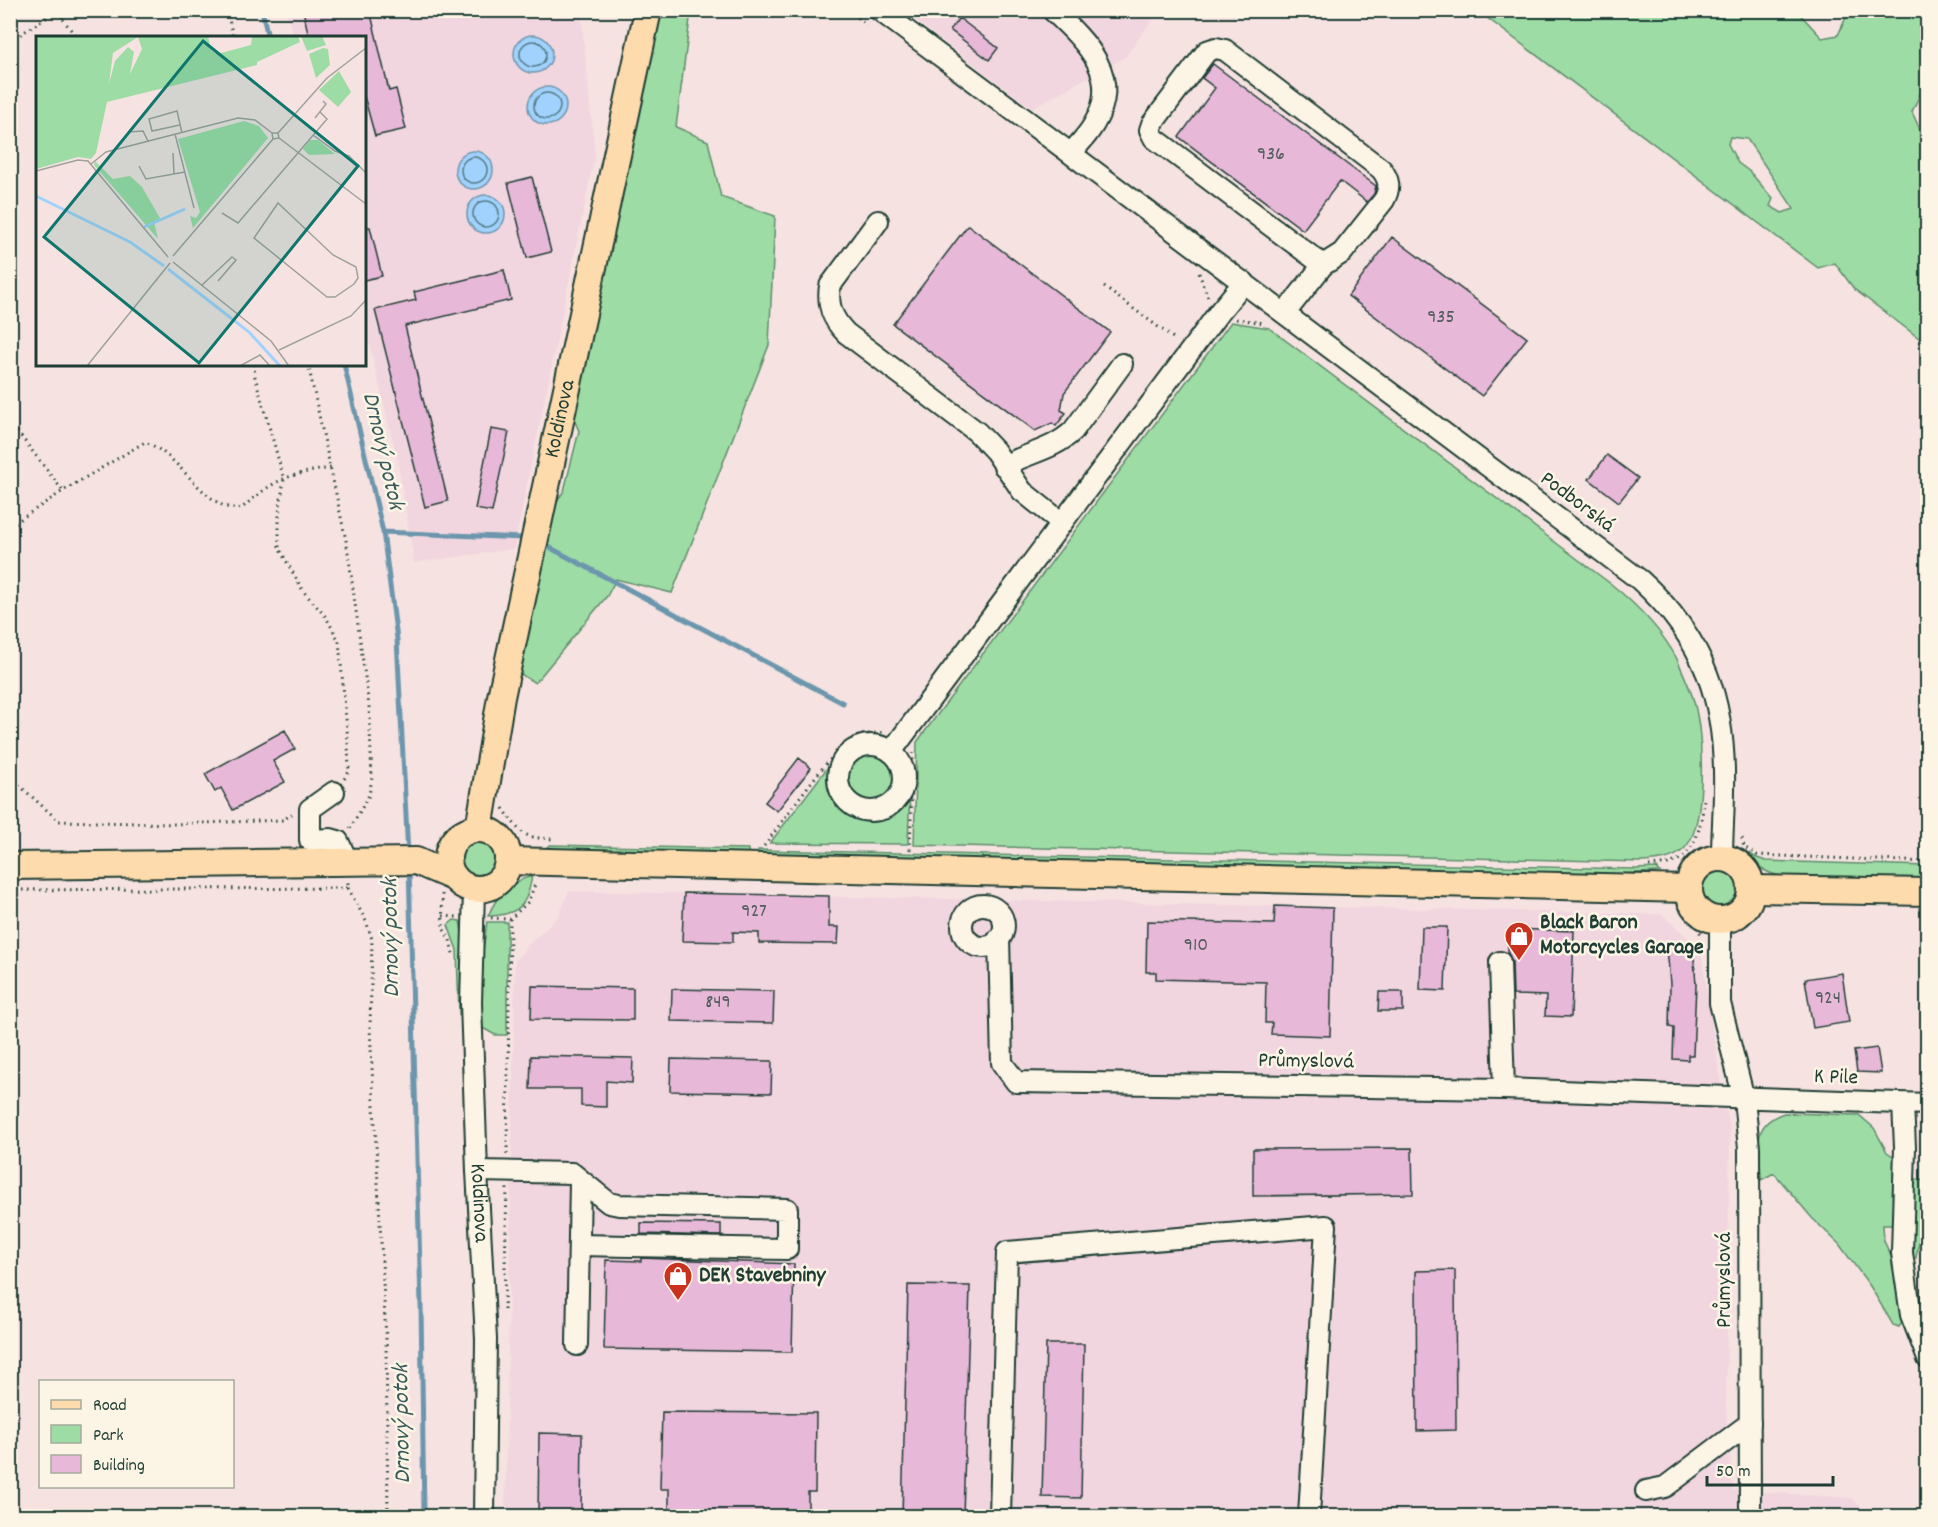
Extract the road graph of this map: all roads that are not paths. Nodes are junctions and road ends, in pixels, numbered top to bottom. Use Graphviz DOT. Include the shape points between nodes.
graph roads {
  1 [pos="648,10"];
  2 [pos="879,10"];
  3 [pos="1052,10"];
  4 [pos="1071,153"];
  5 [pos="878,221"];
  6 [pos="1323,265"];
  7 [pos="1244,282"];
  8 [pos="1285,313"];
  9 [pos="1122,364"];
  10 [pos="1004,466"];
  11 [pos="1062,523"];
  12 [pos="891,752"];
  13 [pos="334,792"];
  14 [pos="479,829"];
  15 [pos="450,847"];
  16 [pos="1722,858"];
  17 [pos="423,861"];
  18 [pos="508,861"];
  19 [pos="10,866"];
  20 [pos="356,867"];
  21 [pos="464,883"];
  22 [pos="1689,889"];
  23 [pos="1751,889"];
  24 [pos="1928,892"];
  25 [pos="1720,932"];
  26 [pos="999,938"];
  27 [pos="1500,962"];
  28 [pos="1504,1089"];
  29 [pos="1744,1099"];
  30 [pos="1903,1104"];
  31 [pos="1928,1104"];
  32 [pos="477,1172"];
  33 [pos="580,1182"];
  34 [pos="579,1245"];
  35 [pos="577,1345"];
  36 [pos="1928,1359"];
  37 [pos="1750,1423"];
  38 [pos="1647,1491"];
  39 [pos="484,1516"];
  40 [pos="1000,1516"];
  41 [pos="1309,1516"];
  42 [pos="1750,1516"];
  1 -- 14 [label="main road, Koldinova" via="501,697"];
  2 -- 4 [label="street, Podborská"];
  3 -- 4 [label="street" via="1096,59 1106,91 1093,126"];
  4 -- 7 [label="street, Podborská"];
  5 -- 10 [label="street" via="830,286 830,310 837,324 977,432"];
  6 -- 6 [label="street" via="1342,253 1384,200 1388,192 1386,176 1225,50 1207,51 1152,124 1154,138"];
  6 -- 8 [label="street"];
  7 -- 8 [label="street, Podborská"];
  7 -- 11 [label="street"];
  8 -- 16 [label="street, Podborská" via="1640,580 1680,621 1700,654 1714,691 1722,740"];
  9 -- 10 [label="street" via="1064,439"];
  10 -- 11 [label="street" via="1022,491"];
  11 -- 12 [label="street"];
  13 -- 20 [label="street" via="310,809 310,840 338,842"];
  14 -- 15 [label="main road" via="457,837"];
  14 -- 18 [label="main road" via="497,836"];
  15 -- 17 [label="main road"];
  15 -- 21 [label="main road, Koldinova" via="448,862"];
  16 -- 22 [label="main road" via="1698,867"];
  16 -- 23 [label="main road" via="1745,870"];
  17 -- 20 [label="main road"];
  17 -- 21 [label="main road"];
  18 -- 21 [label="main road" via="501,879 493,885 484,889"];
  18 -- 22 [label="main road" via="1663,876"];
  19 -- 20 [label="main road"];
  21 -- 32 [label="street, Koldinova"];
  22 -- 25 [label="main road" via="1699,912 1711,918"];
  23 -- 24 [label="main road"];
  23 -- 25 [label="main road" via="1743,910 1730,918"];
  25 -- 29 [label="street, Průmyslová" via="1720,1003"];
  26 -- 28 [label="street, Průmyslová" via="1002,1063 1016,1082"];
  27 -- 28 [label="street"];
  28 -- 29 [label="street, Průmyslová"];
  29 -- 30 [label="street, K Pile"];
  29 -- 37 [label="street, Průmyslová" via="1749,1148"];
  30 -- 31 [label="street, K Pile"];
  30 -- 36 [label="street" via="1902,1253 1911,1315"];
  32 -- 33 [label="street" via="572,1173"];
  32 -- 39 [label="street, Koldinova" via="486,1339"];
  33 -- 34 [label="street"];
  33 -- 34 [label="street" via="609,1203 619,1205 788,1209 787,1249"];
  34 -- 35 [label="street"];
  37 -- 38 [label="street" via="1665,1486"];
  37 -- 42 [label="street, Průmyslová"];
  40 -- 41 [label="street" via="1007,1252 1326,1226"];
}
